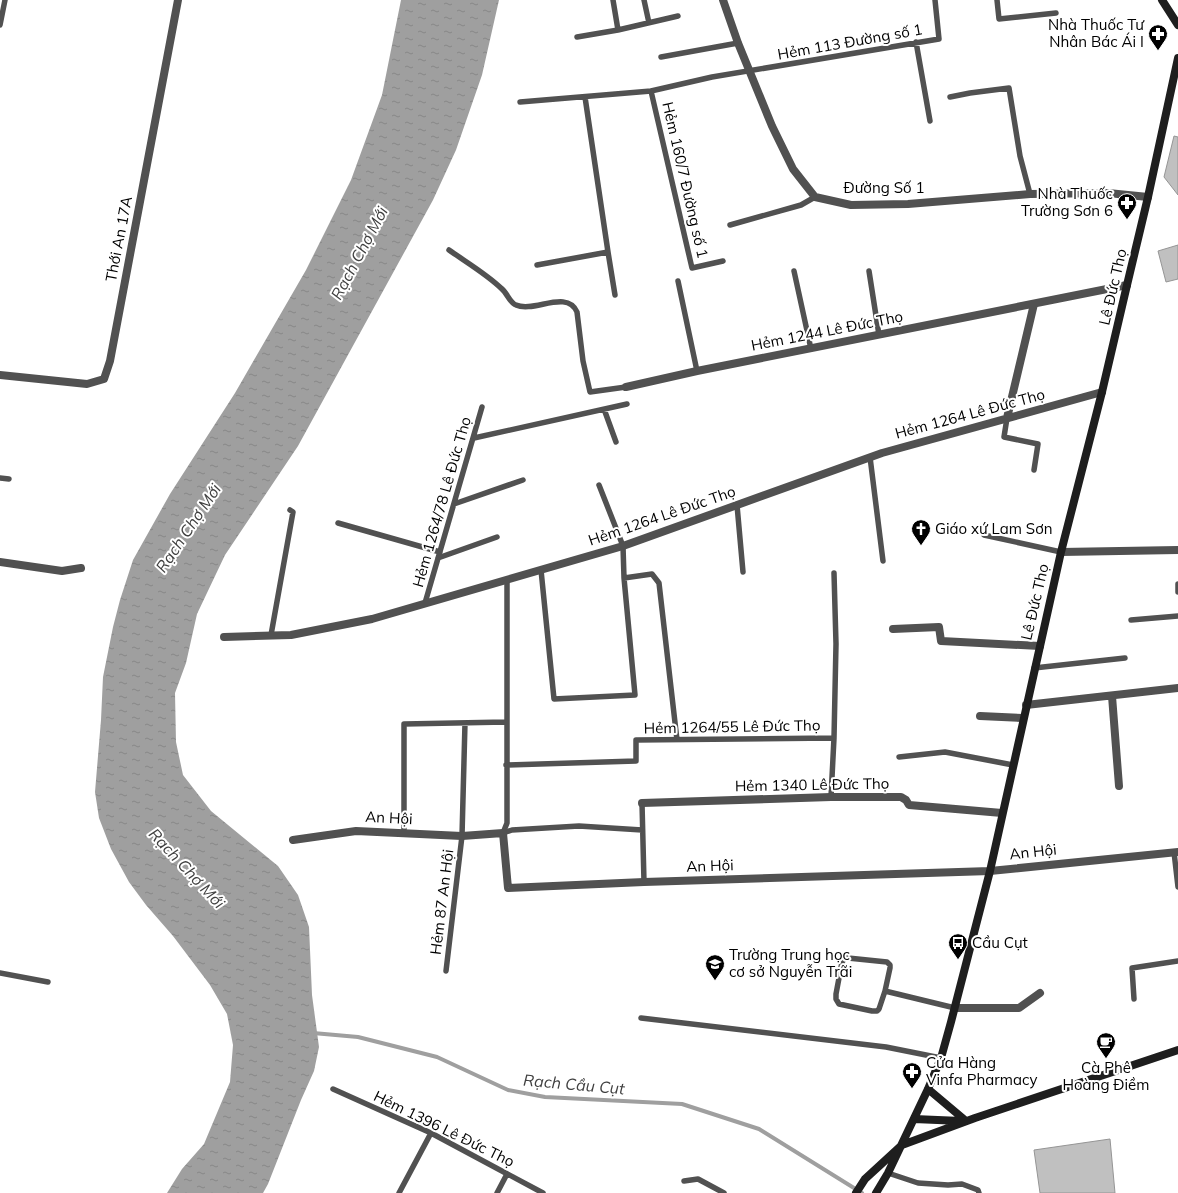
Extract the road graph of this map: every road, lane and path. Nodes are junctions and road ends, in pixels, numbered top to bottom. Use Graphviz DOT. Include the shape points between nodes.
graph roads {
  1 [pos="5,0"];
  2 [pos="178,0"];
  3 [pos="613,0"];
  4 [pos="644,0"];
  5 [pos="723,0"];
  6 [pos="935,0"];
  7 [pos="997,0"];
  8 [pos="1162,0"];
  9 [pos="1056,13"];
  10 [pos="678,16"];
  11 [pos="648,23"];
  12 [pos="0,24"];
  13 [pos="1178,25"];
  14 [pos="618,30"];
  15 [pos="577,37"];
  16 [pos="916,42"];
  17 [pos="738,43"];
  18 [pos="662,57"];
  19 [pos="1178,58"];
  20 [pos="750,71"];
  21 [pos="651,91"];
  22 [pos="585,97"];
  23 [pos="950,97"];
  24 [pos="520,102"];
  25 [pos="930,121"];
  26 [pos="1030,194"];
  27 [pos="815,197"];
  28 [pos="1148,197"];
  29 [pos="730,225"];
  30 [pos="449,250"];
  31 [pos="608,252"];
  32 [pos="723,261"];
  33 [pos="537,265"];
  34 [pos="794,271"];
  35 [pos="869,271"];
  36 [pos="678,281"];
  37 [pos="1127,285"];
  38 [pos="615,295"];
  39 [pos="1034,304"];
  40 [pos="879,335"];
  41 [pos="811,349"];
  42 [pos="696,371"];
  43 [pos="0,375"];
  44 [pos="626,387"];
  45 [pos="1102,392"];
  46 [pos="626,404"];
  47 [pos="482,407"];
  48 [pos="604,409"];
  49 [pos="1007,418"];
  50 [pos="474,438"];
  51 [pos="616,442"];
  52 [pos="870,457"];
  53 [pos="1034,470"];
  54 [pos="0,478"];
  55 [pos="9,479"];
  56 [pos="523,480"];
  57 [pos="599,485"];
  58 [pos="454,504"];
  59 [pos="737,505"];
  60 [pos="290,510"];
  61 [pos="338,523"];
  62 [pos="984,535"];
  63 [pos="497,537"];
  64 [pos="623,546"];
  65 [pos="1178,550"];
  66 [pos="440,552"];
  67 [pos="1061,552"];
  68 [pos="438,558"];
  69 [pos="883,561"];
  70 [pos="0,562"];
  71 [pos="80,568"];
  72 [pos="541,570"];
  73 [pos="743,572"];
  74 [pos="834,573"];
  75 [pos="624,578"];
  76 [pos="507,580"];
  77 [pos="1178,584"];
  78 [pos="1178,592"];
  79 [pos="426,604"];
  80 [pos="1178,616"];
  81 [pos="1131,620"];
  82 [pos="893,629"];
  83 [pos="271,635"];
  84 [pos="224,637"];
  85 [pos="1040,646"];
  86 [pos="1124,658"];
  87 [pos="1034,668"];
  88 [pos="1178,688"];
  89 [pos="1112,696"];
  90 [pos="1026,705"];
  91 [pos="980,716"];
  92 [pos="1024,718"];
  93 [pos="506,722"];
  94 [pos="465,723"];
  95 [pos="834,738"];
  96 [pos="677,740"];
  97 [pos="899,757"];
  98 [pos="506,765"];
  99 [pos="1013,765"];
  100 [pos="1119,786"];
  101 [pos="831,797"];
  102 [pos="642,803"];
  103 [pos="1002,813"];
  104 [pos="642,830"];
  105 [pos="404,832"];
  106 [pos="503,833"];
  107 [pos="462,836"];
  108 [pos="293,840"];
  109 [pos="1176,852"];
  110 [pos="990,871"];
  111 [pos="644,882"];
  112 [pos="1178,887"];
  113 [pos="1178,961"];
  114 [pos="446,971"];
  115 [pos="0,973"];
  116 [pos="48,982"];
  117 [pos="885,991"];
  118 [pos="1040,993"];
  119 [pos="1134,999"];
  120 [pos="955,1008"];
  121 [pos="641,1018"];
  122 [pos="1178,1050"];
  123 [pos="941,1058"];
  124 [pos="333,1089"];
  125 [pos="928,1089"];
  126 [pos="914,1120"];
  127 [pos="966,1121"];
  128 [pos="431,1133"];
  129 [pos="902,1145"];
  130 [pos="507,1174"];
  131 [pos="888,1174"];
  132 [pos="684,1181"];
  133 [pos="877,1192"];
  134 [pos="399,1193"];
  135 [pos="497,1193"];
  136 [pos="543,1193"];
  137 [pos="724,1193"];
  138 [pos="856,1193"];
  139 [pos="979,1193"];
  1 -- 12 [label="lane"];
  2 -- 43 [label="street, Thới An 17A" via="110,361 104,379 87,384"];
  3 -- 14 [label="lane"];
  4 -- 11 [label="lane"];
  5 -- 17 [label="street"];
  6 -- 16 [label="lane, Hẻm 113 Đường số 1" via="939,39"];
  7 -- 9 [label="lane" via="999,19"];
  8 -- 13 [label="main road"];
  10 -- 11 [label="lane"];
  11 -- 14 [label="lane"];
  14 -- 15 [label="lane"];
  16 -- 20 [label="lane, Hẻm 113 Đường số 1"];
  16 -- 25 [label="lane"];
  17 -- 18 [label="lane"];
  17 -- 20 [label="street"];
  19 -- 28 [label="main road, Lê Đức Thọ"];
  20 -- 21 [label="lane, Hẻm 113 Đường số 1"];
  20 -- 27 [label="street" via="793,169"];
  21 -- 22 [label="lane, Hẻm 113 Đường số 1"];
  21 -- 32 [label="lane, Hẻm 160/7 Đường số 1" via="692,268"];
  22 -- 24 [label="lane, Hẻm 113 Đường số 1"];
  22 -- 31 [label="lane"];
  23 -- 26 [label="lane" via="1009,88 1020,156"];
  26 -- 27 [label="street, Đường Số 1" via="908,204 858,205"];
  26 -- 28 [label="street, Đường Số 1" via="1108,193"];
  27 -- 29 [label="lane" via="801,205"];
  28 -- 37 [label="main road, Lê Đức Thọ"];
  30 -- 44 [label="lane" via="500,287 516,305 562,302 573,305 577,312 590,392"];
  31 -- 33 [label="lane"];
  31 -- 38 [label="lane"];
  34 -- 41 [label="lane"];
  35 -- 40 [label="lane"];
  36 -- 42 [label="lane"];
  37 -- 39 [label="street, Hẻm 1244 Lê Đức Thọ"];
  37 -- 45 [label="main road, Lê Đức Thọ"];
  39 -- 40 [label="street, Hẻm 1244 Lê Đức Thọ"];
  39 -- 49 [label="street"];
  40 -- 41 [label="street, Hẻm 1244 Lê Đức Thọ"];
  41 -- 42 [label="street, Hẻm 1244 Lê Đức Thọ"];
  42 -- 44 [label="street, Hẻm 1244 Lê Đức Thọ"];
  45 -- 49 [label="street, Hẻm 1264 Lê Đức Thọ"];
  45 -- 67 [label="main road, Lê Đức Thọ"];
  46 -- 48 [label="lane"];
  47 -- 50 [label="lane, Hẻm 1264/78 Lê Đức Thọ"];
  48 -- 50 [label="lane"];
  48 -- 51 [label="lane"];
  49 -- 52 [label="street, Hẻm 1264 Lê Đức Thọ"];
  49 -- 53 [label="lane" via="1004,437 1038,444"];
  50 -- 58 [label="lane, Hẻm 1264/78 Lê Đức Thọ"];
  52 -- 59 [label="street, Hẻm 1264 Lê Đức Thọ"];
  52 -- 69 [label="lane"];
  54 -- 55 [label="lane"];
  56 -- 58 [label="lane"];
  57 -- 64 [label="lane"];
  58 -- 66 [label="lane, Hẻm 1264/78 Lê Đức Thọ"];
  59 -- 64 [label="street, Hẻm 1264 Lê Đức Thọ"];
  59 -- 73 [label="lane"];
  60 -- 83 [label="lane" via="293,512"];
  61 -- 66 [label="lane"];
  62 -- 67 [label="lane"];
  63 -- 68 [label="lane"];
  64 -- 72 [label="street, Hẻm 1264 Lê Đức Thọ"];
  64 -- 75 [label="lane"];
  65 -- 67 [label="street"];
  66 -- 68 [label="lane, Hẻm 1264/78 Lê Đức Thọ"];
  67 -- 85 [label="main road, Lê Đức Thọ"];
  68 -- 79 [label="lane, Hẻm 1264/78 Lê Đức Thọ"];
  70 -- 71 [label="street" via="62,571"];
  72 -- 75 [label="lane" via="554,699 634,695"];
  72 -- 76 [label="street, Hẻm 1264 Lê Đức Thọ"];
  74 -- 95 [label="lane"];
  75 -- 96 [label="lane" via="652,574 659,583"];
  76 -- 79 [label="street, Hẻm 1264 Lê Đức Thọ"];
  76 -- 93 [label="lane"];
  77 -- 78 [label="lane"];
  79 -- 83 [label="street, Hẻm 1264 Lê Đức Thọ" via="372,619 291,635"];
  80 -- 81 [label="lane"];
  82 -- 85 [label="street" via="938,628 941,641"];
  83 -- 84 [label="street, Hẻm 1264 Lê Đức Thọ"];
  85 -- 87 [label="main road, Lê Đức Thọ"];
  86 -- 87 [label="lane"];
  87 -- 90 [label="main road, Lê Đức Thọ"];
  88 -- 89 [label="street"];
  89 -- 90 [label="street"];
  89 -- 100 [label="street"];
  90 -- 92 [label="main road, Lê Đức Thọ"];
  91 -- 92 [label="street"];
  92 -- 99 [label="main road, Lê Đức Thọ"];
  93 -- 94 [label="lane"];
  93 -- 98 [label="lane"];
  94 -- 105 [label="lane" via="404,724"];
  94 -- 107 [label="lane"];
  95 -- 96 [label="lane, Hẻm 1264/55 Lê Đức Thọ"];
  95 -- 101 [label="lane"];
  96 -- 98 [label="lane, Hẻm 1264/55 Lê Đức Thọ" via="636,740 636,761"];
  97 -- 99 [label="lane" via="945,752"];
  98 -- 106 [label="lane" via="507,823"];
  99 -- 103 [label="main road, Lê Đức Thọ"];
  101 -- 102 [label="street, Hẻm 1340 Lê Đức Thọ"];
  101 -- 103 [label="street, Hẻm 1340 Lê Đức Thọ" via="901,797 909,805"];
  102 -- 104 [label="lane"];
  103 -- 110 [label="main road, Lê Đức Thọ"];
  104 -- 106 [label="lane" via="579,826 512,830"];
  104 -- 111 [label="lane"];
  105 -- 107 [label="street, An Hội"];
  105 -- 108 [label="street, An Hội" via="356,831"];
  106 -- 107 [label="street, An Hội"];
  106 -- 111 [label="street, An Hội" via="508,888"];
  107 -- 114 [label="lane, Hẻm 87 An Hội"];
  109 -- 110 [label="street, An Hội"];
  109 -- 112 [label="lane"];
  110 -- 111 [label="street, An Hội"];
  110 -- 120 [label="main road, Lê Đức Thọ"];
  113 -- 119 [label="lane" via="1132,968"];
  115 -- 116 [label="lane"];
  117 -- 117 [label="lane" via="877,1011 839,1004 836,994 842,962 845,958 887,962 890,968"];
  117 -- 120 [label="lane"];
  118 -- 120 [label="street" via="1019,1008"];
  120 -- 123 [label="main road, Lê Đức Thọ"];
  121 -- 123 [label="lane" via="886,1047"];
  122 -- 127 [label="main road"];
  123 -- 125 [label="main road, Lê Đức Thọ"];
  124 -- 128 [label="lane, Hẻm 1396 Lê Đức Thọ"];
  125 -- 126 [label="main road, Lê Đức Thọ"];
  125 -- 127 [label="main road"];
  126 -- 127 [label="main road"];
  126 -- 129 [label="main road, Lê Đức Thọ"];
  127 -- 129 [label="main road"];
  128 -- 130 [label="lane, Hẻm 1396 Lê Đức Thọ"];
  128 -- 134 [label="lane"];
  129 -- 131 [label="main road, Lê Đức Thọ"];
  129 -- 138 [label="main road, Lê Đức Thọ" via="865,1179"];
  130 -- 135 [label="lane"];
  130 -- 136 [label="lane, Hẻm 1396 Lê Đức Thọ"];
  131 -- 133 [label="main road, Lê Đức Thọ"];
  131 -- 139 [label="lane" via="918,1183 962,1184 978,1190"];
  132 -- 137 [label="lane" via="698,1178"];
}
